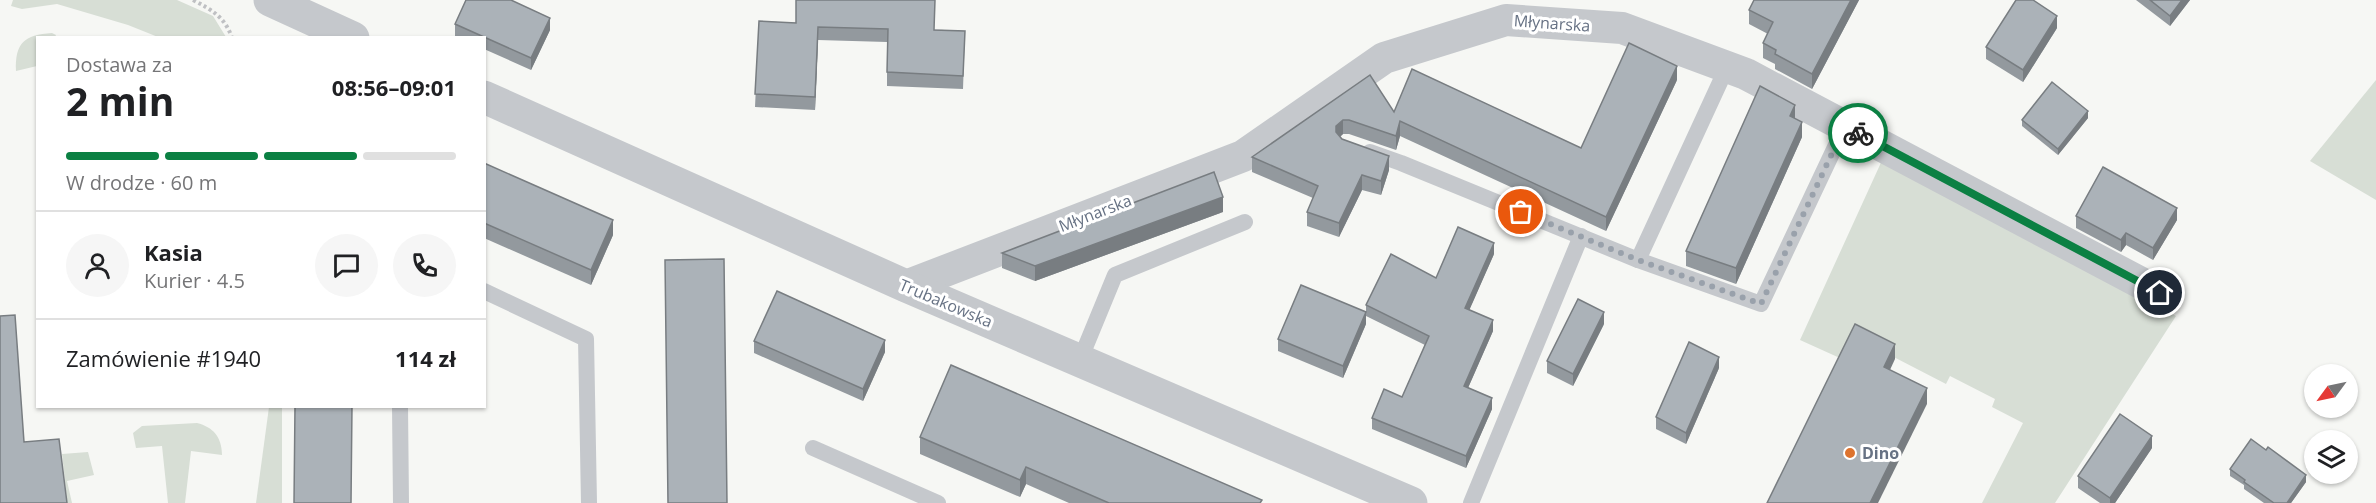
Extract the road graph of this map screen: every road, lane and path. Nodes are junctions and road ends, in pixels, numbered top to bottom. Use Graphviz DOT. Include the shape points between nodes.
graph roads {
  1 [pos="193,0"];
  2 [pos="270,0"];
  3 [pos="232,36"];
  4 [pos="349,36"];
  5 [pos="1727,67"];
  6 [pos="486,98"];
  7 [pos="1845,126"];
  8 [pos="1357,148"];
  9 [pos="1245,222"];
  10 [pos="1581,236"];
  11 [pos="1638,260"];
  12 [pos="906,286"];
  13 [pos="486,292"];
  14 [pos="2160,293"];
  15 [pos="1080,360"];
  16 [pos="400,408"];
  17 [pos="813,448"];
  18 [pos="401,503"];
  19 [pos="589,503"];
  20 [pos="938,503"];
  21 [pos="1412,503"];
  22 [pos="1471,503"];
  1 -- 3 [label="path" via="216,12 229,26"];
  2 -- 4 [label="street"];
  5 -- 7 [label="street, Młynarska"];
  5 -- 11 [label="lane"];
  5 -- 12 [label="street, Młynarska" via="1622,28 1506,20 1384,58 1243,156"];
  6 -- 12 [label="street, Trubakowska"];
  7 -- 11 [label="lane" via="1761,304"];
  7 -- 14 [label="street, Młynarska"];
  8 -- 10 [label="lane"];
  9 -- 15 [label="lane" via="1115,275"];
  10 -- 11 [label="lane"];
  10 -- 22 [label="lane"];
  12 -- 15 [label="street, Trubakowska"];
  13 -- 19 [label="lane" via="586,339"];
  15 -- 21 [label="street, Trubakowska"];
  16 -- 18 [label="lane"];
  17 -- 20 [label="lane"];
}
